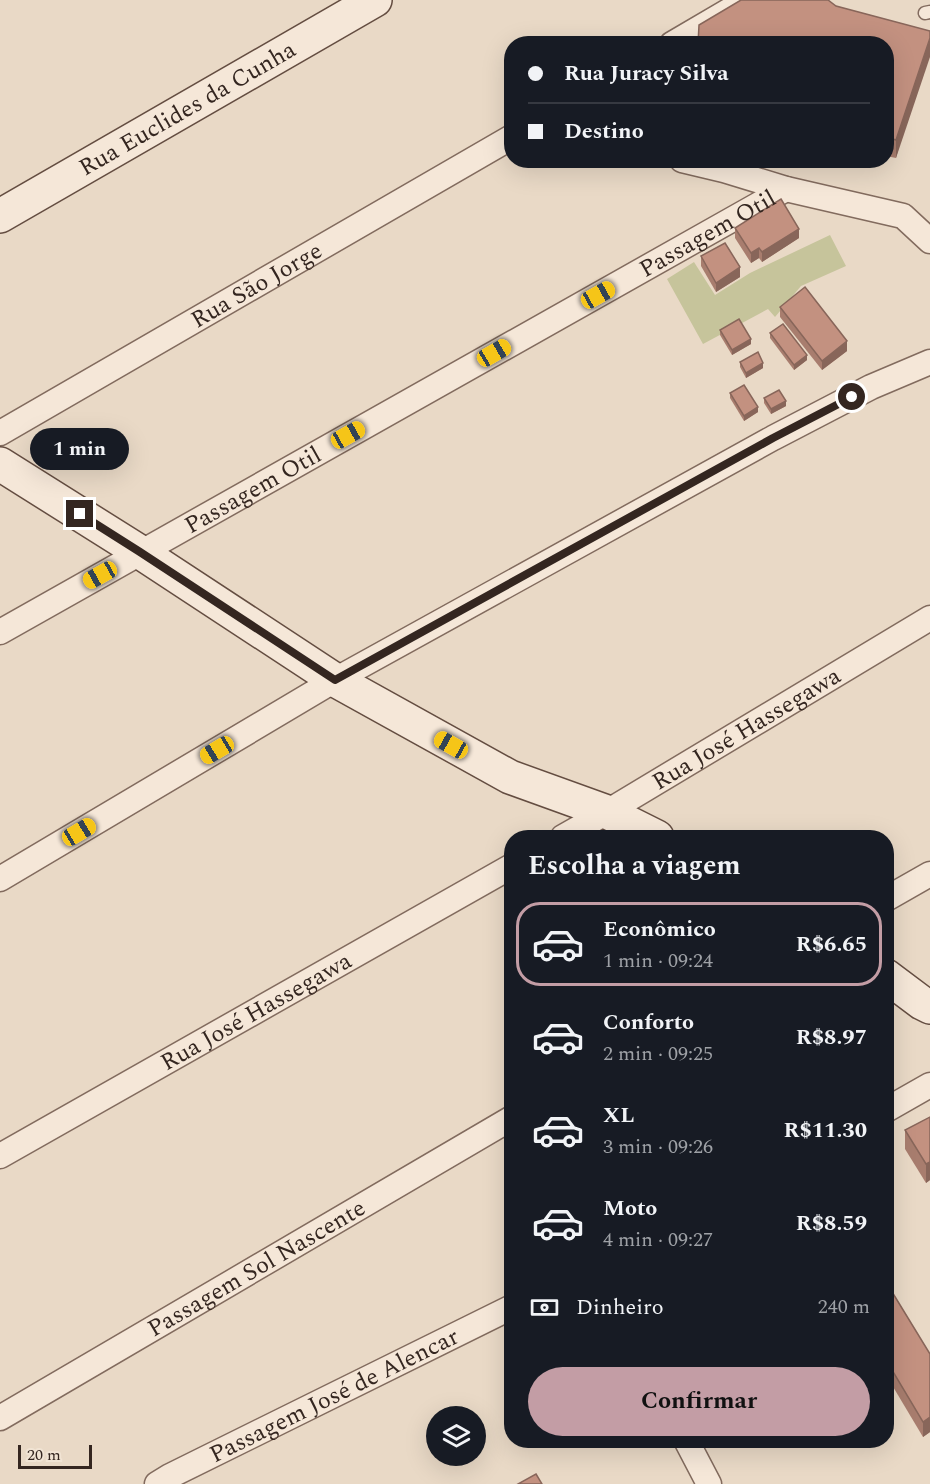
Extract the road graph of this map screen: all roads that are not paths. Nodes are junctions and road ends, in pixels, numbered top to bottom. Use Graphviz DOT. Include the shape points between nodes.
graph roads {
  1 [pos="747,0"];
  2 [pos="367,2"];
  3 [pos="686,36"];
  4 [pos="504,141"];
  5 [pos="716,168"];
  6 [pos="786,189"];
  7 [pos="0,216"];
  8 [pos="930,241"];
  9 [pos="930,362"];
  10 [pos="0,433"];
  11 [pos="0,464"];
  12 [pos="140,552"];
  13 [pos="930,618"];
  14 [pos="0,632"];
  15 [pos="335,680"];
  16 [pos="607,812"];
  17 [pos="575,830"];
  18 [pos="643,830"];
  19 [pos="504,871"];
  20 [pos="930,874"];
  21 [pos="0,879"];
  22 [pos="894,894"];
  23 [pos="894,982"];
  24 [pos="930,1007"];
  25 [pos="930,1085"];
  26 [pos="894,1105"];
  27 [pos="504,1123"];
  28 [pos="0,1156"];
  29 [pos="504,1310"];
  30 [pos="0,1418"];
  31 [pos="690,1448"];
  32 [pos="167,1481"];
  33 [pos="709,1484"];
  1 -- 3 [label="street"];
  2 -- 7 [label="street, Rua Euclides da Cunha"];
  4 -- 10 [label="street, Rua São Jorge"];
  5 -- 6 [label="street"];
  6 -- 8 [label="street" via="903,216"];
  6 -- 12 [label="street, Passagem Otil"];
  9 -- 15 [label="street" via="871,387 773,438"];
  11 -- 12 [label="street"];
  12 -- 14 [label="street, Passagem Otil"];
  12 -- 15 [label="street"];
  13 -- 16 [label="street, Rua José Hassegawa"];
  15 -- 16 [label="street" via="510,777"];
  15 -- 21 [label="street"];
  16 -- 17 [label="street, Rua José Hassegawa"];
  16 -- 18 [label="street"];
  19 -- 28 [label="street, Rua José Hassegawa"];
  20 -- 22 [label="street"];
  23 -- 24 [label="street"];
  25 -- 26 [label="street"];
  27 -- 30 [label="street, Passagem Sol Nascente"];
  29 -- 32 [label="street, Passagem José de Alencar"];
  31 -- 33 [label="street"];
}
